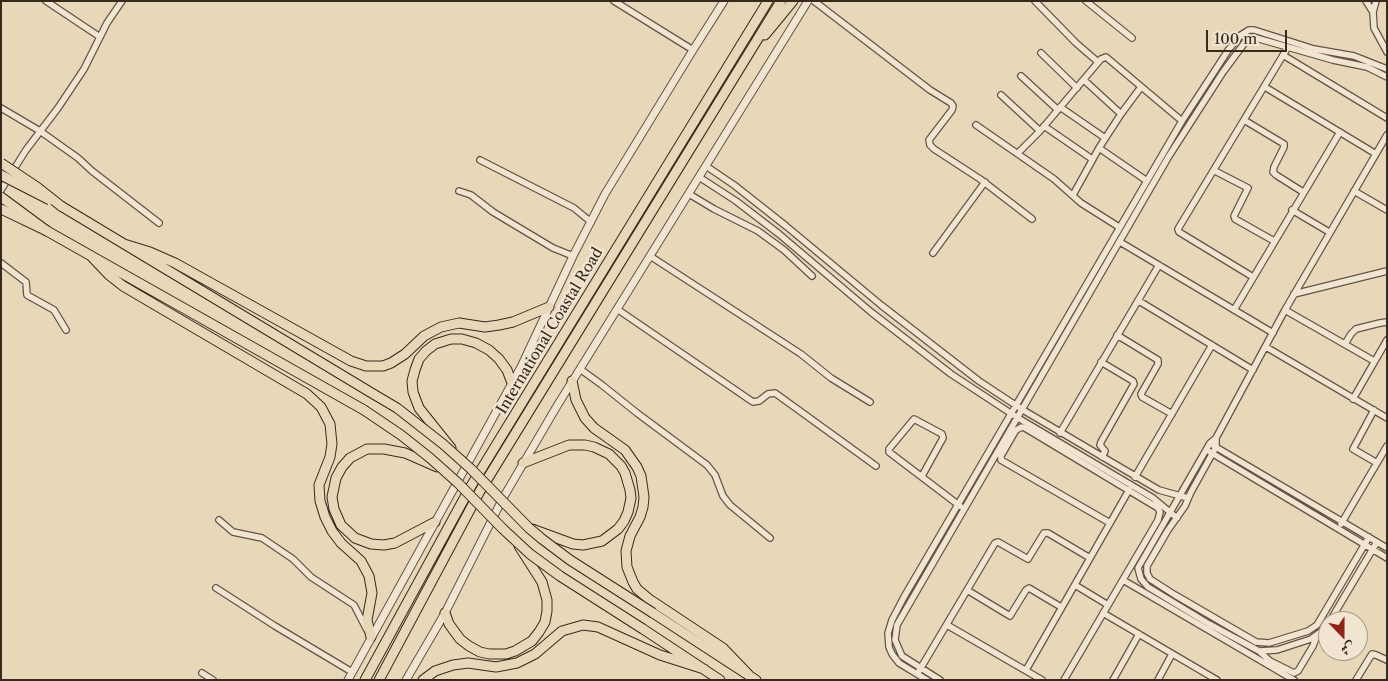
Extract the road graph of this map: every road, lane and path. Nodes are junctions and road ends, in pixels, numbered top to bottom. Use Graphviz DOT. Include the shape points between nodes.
graph roads {
  1 [pos="46,1"];
  2 [pos="122,1"];
  3 [pos="614,1"];
  4 [pos="724,1"];
  5 [pos="781,1"];
  6 [pos="793,1"];
  7 [pos="808,1"];
  8 [pos="814,1"];
  9 [pos="1035,1"];
  10 [pos="1086,1"];
  11 [pos="1366,1"];
  12 [pos="1376,1"];
  13 [pos="766,3"];
  14 [pos="1373,12"];
  15 [pos="100,37"];
  16 [pos="1132,38"];
  17 [pos="1288,47"];
  18 [pos="1230,49"];
  19 [pos="693,50"];
  20 [pos="750,52"];
  21 [pos="1387,52"];
  22 [pos="1041,53"];
  23 [pos="1237,54"];
  24 [pos="1283,55"];
  25 [pos="1098,62"];
  26 [pos="1383,69"];
  27 [pos="1022,76"];
  28 [pos="1387,76"];
  29 [pos="1084,80"];
  30 [pos="1141,87"];
  31 [pos="1265,87"];
  32 [pos="1077,88"];
  33 [pos="1001,95"];
  34 [pos="1,108"];
  35 [pos="1059,108"];
  36 [pos="1120,114"];
  37 [pos="1387,118"];
  38 [pos="1182,120"];
  39 [pos="1244,120"];
  40 [pos="976,125"];
  41 [pos="1042,128"];
  42 [pos="40,131"];
  43 [pos="1340,132"];
  44 [pos="1387,135"];
  45 [pos="1106,138"];
  46 [pos="1099,148"];
  47 [pos="1018,153"];
  48 [pos="1376,154"];
  49 [pos="1092,159"];
  50 [pos="480,160"];
  51 [pos="1,163"];
  52 [pos="706,166"];
  53 [pos="1215,171"];
  54 [pos="1,175"];
  55 [pos="720,176"];
  56 [pos="699,177"];
  57 [pos="1147,181"];
  58 [pos="985,182"];
  59 [pos="713,186"];
  60 [pos="1,190"];
  61 [pos="459,191"];
  62 [pos="1354,191"];
  63 [pos="743,192"];
  64 [pos="1303,192"];
  65 [pos="689,194"];
  66 [pos="1072,195"];
  67 [pos="1,197"];
  68 [pos="736,201"];
  69 [pos="61,206"];
  70 [pos="1,209"];
  71 [pos="1292,210"];
  72 [pos="1387,210"];
  73 [pos="1032,219"];
  74 [pos="591,222"];
  75 [pos="159,223"];
  76 [pos="1118,230"];
  77 [pos="47,231"];
  78 [pos="1329,232"];
  79 [pos="1121,239"];
  80 [pos="1274,241"];
  81 [pos="124,244"];
  82 [pos="934,253"];
  83 [pos="90,255"];
  84 [pos="573,256"];
  85 [pos="650,256"];
  86 [pos="1,263"];
  87 [pos="1159,265"];
  88 [pos="1387,271"];
  89 [pos="812,276"];
  90 [pos="1253,277"];
  91 [pos="1294,294"];
  92 [pos="1139,301"];
  93 [pos="549,307"];
  94 [pos="617,309"];
  95 [pos="1234,310"];
  96 [pos="1285,310"];
  97 [pos="1387,322"];
  98 [pos="66,330"];
  99 [pos="1273,333"];
  100 [pos="1117,335"];
  101 [pos="1387,340"];
  102 [pos="1345,344"];
  103 [pos="1212,346"];
  104 [pos="1266,347"];
  105 [pos="1374,361"];
  106 [pos="1101,362"];
  107 [pos="958,366"];
  108 [pos="580,369"];
  109 [pos="1253,370"];
  110 [pos="952,374"];
  111 [pos="572,381"];
  112 [pos="512,383"];
  113 [pos="1353,399"];
  114 [pos="870,402"];
  115 [pos="1016,406"];
  116 [pos="1023,410"];
  117 [pos="1374,410"];
  118 [pos="1011,414"];
  119 [pos="1172,414"];
  120 [pos="1018,418"];
  121 [pos="1387,418"];
  122 [pos="1034,430"];
  123 [pos="1060,432"];
  124 [pos="1216,438"];
  125 [pos="1006,441"];
  126 [pos="1210,443"];
  127 [pos="1387,446"];
  128 [pos="1216,448"];
  129 [pos="1206,450"];
  130 [pos="1212,454"];
  131 [pos="457,456"];
  132 [pos="1102,457"];
  133 [pos="1377,463"];
  134 [pos="523,464"];
  135 [pos="876,466"];
  136 [pos="444,471"];
  137 [pos="922,476"];
  138 [pos="1136,477"];
  139 [pos="1129,490"];
  140 [pos="1179,496"];
  141 [pos="1188,498"];
  142 [pos="958,505"];
  143 [pos="964,509"];
  144 [pos="1169,512"];
  145 [pos="1177,518"];
  146 [pos="219,520"];
  147 [pos="1343,521"];
  148 [pos="435,522"];
  149 [pos="1110,523"];
  150 [pos="529,528"];
  151 [pos="1338,529"];
  152 [pos="1368,537"];
  153 [pos="770,538"];
  154 [pos="516,542"];
  155 [pos="1377,542"];
  156 [pos="1364,544"];
  157 [pos="1387,548"];
  158 [pos="1372,549"];
  159 [pos="1142,553"];
  160 [pos="1090,558"];
  161 [pos="1387,558"];
  162 [pos="1122,580"];
  163 [pos="1144,584"];
  164 [pos="1075,585"];
  165 [pos="216,588"];
  166 [pos="968,590"];
  167 [pos="1140,590"];
  168 [pos="1175,595"];
  169 [pos="904,596"];
  170 [pos="910,601"];
  171 [pos="1171,601"];
  172 [pos="1108,605"];
  173 [pos="1061,608"];
  174 [pos="1336,611"];
  175 [pos="445,613"];
  176 [pos="1103,613"];
  177 [pos="947,625"];
  178 [pos="1314,628"];
  179 [pos="1139,634"];
  180 [pos="1317,635"];
  181 [pos="371,637"];
  182 [pos="1260,643"];
  183 [pos="1259,651"];
  184 [pos="1172,654"];
  185 [pos="1387,660"];
  186 [pos="704,669"];
  187 [pos="1026,670"];
  188 [pos="919,671"];
  189 [pos="352,672"];
  190 [pos="202,673"];
  191 [pos="752,678"];
  192 [pos="213,680"];
  193 [pos="348,680"];
  194 [pos="365,680"];
  195 [pos="379,680"];
  196 [pos="406,680"];
  197 [pos="423,680"];
  198 [pos="720,680"];
  199 [pos="927,680"];
  200 [pos="940,680"];
  201 [pos="1042,680"];
  202 [pos="1064,680"];
  203 [pos="1113,680"];
  204 [pos="1158,680"];
  205 [pos="1216,680"];
  206 [pos="1294,680"];
  207 [pos="1356,680"];
  1 -- 15 [label="street"];
  2 -- 15 [label="street"];
  3 -- 19 [label="street"];
  4 -- 19 [label="street"];
  5 -- 20 [label="main road, International Coastal Road"];
  6 -- 20 [label="main road"];
  7 -- 52 [label="street"];
  8 -- 58 [label="street" via="951,103 952,110 930,140 930,145"];
  9 -- 25 [label="street"];
  10 -- 16 [label="street"];
  11 -- 14 [label="street"];
  12 -- 14 [label="street"];
  13 -- 194 [label="main road, International Coastal Road" via="471,486"];
  14 -- 21 [label="street" via="1374,28"];
  15 -- 42 [label="street" via="84,69"];
  17 -- 23 [label="street" via="1251,38"];
  17 -- 24 [label="street"];
  17 -- 26 [label="street" via="1333,60"];
  18 -- 23 [label="street"];
  18 -- 26 [label="street" via="1241,35 1254,30 1314,49 1354,56"];
  18 -- 38 [label="street"];
  19 -- 74 [label="street"];
  20 -- 195 [label="main road, International Coastal Road" via="480,491"];
  22 -- 32 [label="street"];
  23 -- 79 [label="street" via="1169,156"];
  24 -- 31 [label="street"];
  24 -- 37 [label="street"];
  25 -- 29 [label="street"];
  25 -- 30 [label="street" via="1108,58"];
  26 -- 28 [label="street"];
  27 -- 35 [label="street"];
  29 -- 32 [label="street"];
  29 -- 36 [label="street"];
  30 -- 36 [label="street"];
  30 -- 38 [label="street"];
  31 -- 39 [label="street"];
  31 -- 43 [label="street"];
  32 -- 35 [label="street"];
  33 -- 41 [label="street"];
  34 -- 42 [label="street"];
  35 -- 41 [label="street"];
  35 -- 45 [label="street"];
  36 -- 45 [label="street"];
  38 -- 57 [label="street"];
  39 -- 53 [label="street"];
  39 -- 64 [label="street" via="1284,144 1273,172"];
  40 -- 47 [label="street"];
  41 -- 47 [label="street"];
  41 -- 49 [label="street"];
  42 -- 60 [label="street"];
  42 -- 75 [label="street"];
  43 -- 48 [label="street"];
  43 -- 64 [label="street"];
  44 -- 48 [label="street"];
  45 -- 46 [label="street"];
  46 -- 49 [label="street"];
  46 -- 57 [label="street"];
  47 -- 66 [label="street"];
  48 -- 62 [label="street"];
  49 -- 66 [label="street"];
  50 -- 74 [label="street" via="574,208"];
  51 -- 69 [label="main road, bridge"];
  52 -- 55 [label="street"];
  52 -- 56 [label="street"];
  53 -- 80 [label="street" via="1248,188 1235,219"];
  53 -- 90 [label="street" via="1178,231"];
  54 -- 69 [label="main road, bridge"];
  55 -- 59 [label="street"];
  55 -- 63 [label="street"];
  56 -- 59 [label="street"];
  56 -- 65 [label="street"];
  57 -- 76 [label="street"];
  58 -- 73 [label="street"];
  58 -- 82 [label="street"];
  59 -- 68 [label="street"];
  61 -- 84 [label="street" via="471,195 553,248"];
  62 -- 72 [label="street"];
  62 -- 78 [label="street"];
  63 -- 68 [label="street"];
  63 -- 107 [label="street"];
  64 -- 71 [label="street"];
  65 -- 85 [label="street"];
  65 -- 89 [label="street" via="758,231"];
  66 -- 76 [label="street"];
  67 -- 77 [label="main road"];
  68 -- 110 [label="street"];
  69 -- 81 [label="main road"];
  70 -- 77 [label="main road"];
  71 -- 78 [label="street"];
  71 -- 80 [label="street"];
  74 -- 84 [label="street"];
  76 -- 79 [label="street"];
  76 -- 115 [label="street"];
  77 -- 83 [label="main road"];
  78 -- 91 [label="street"];
  79 -- 87 [label="street"];
  79 -- 116 [label="street"];
  80 -- 90 [label="street"];
  81 -- 93 [label="main road" via="175,263 350,361 366,366 391,363 424,336 441,327 459,323 499,326"];
  81 -- 131 [label="main road, bridge" via="375,395"];
  83 -- 136 [label="main road, bridge" via="364,410 401,435"];
  83 -- 181 [label="main road" via="123,286 307,394 321,407 330,424 332,444 319,485 320,501 332,531 369,576 372,593 367,620"];
  84 -- 93 [label="street"];
  85 -- 94 [label="street"];
  85 -- 114 [label="street"];
  86 -- 98 [label="street" via="26,282 27,295 54,310"];
  87 -- 92 [label="street"];
  87 -- 95 [label="street"];
  88 -- 91 [label="street"];
  90 -- 95 [label="street"];
  91 -- 96 [label="street"];
  92 -- 100 [label="street"];
  92 -- 103 [label="street"];
  93 -- 112 [label="street"];
  94 -- 108 [label="street"];
  94 -- 135 [label="street" via="752,402 775,393"];
  95 -- 99 [label="street"];
  96 -- 99 [label="street"];
  96 -- 102 [label="street"];
  97 -- 102 [label="street" via="1356,330"];
  99 -- 104 [label="street"];
  100 -- 106 [label="street"];
  100 -- 119 [label="street" via="1158,360 1141,394"];
  101 -- 105 [label="street"];
  102 -- 105 [label="street"];
  103 -- 109 [label="street"];
  103 -- 119 [label="street"];
  104 -- 109 [label="street"];
  104 -- 113 [label="street"];
  105 -- 113 [label="street"];
  106 -- 123 [label="street"];
  106 -- 132 [label="street" via="1134,384 1101,442 1105,451"];
  107 -- 110 [label="street"];
  107 -- 115 [label="street"];
  108 -- 111 [label="street"];
  108 -- 153 [label="street" via="707,466 730,505"];
  109 -- 124 [label="street"];
  110 -- 118 [label="street"];
  111 -- 134 [label="street"];
  111 -- 191 [label="main road" via="576,400 585,418 625,450 641,476 643,507 626,551 627,567 633,582 649,600 723,648"];
  112 -- 131 [label="main road, bridge" via="494,354 476,343 462,339 446,340 435,344 423,355 415,370 412,386 417,403"];
  112 -- 148 [label="street"];
  113 -- 117 [label="street"];
  115 -- 116 [label="street"];
  115 -- 118 [label="street"];
  116 -- 120 [label="street"];
  116 -- 123 [label="street"];
  117 -- 121 [label="street"];
  117 -- 133 [label="street" via="1353,449"];
  118 -- 120 [label="street"];
  118 -- 142 [label="street"];
  119 -- 138 [label="street"];
  120 -- 122 [label="street"];
  120 -- 125 [label="street"];
  122 -- 125 [label="street" via="1019,428"];
  122 -- 139 [label="street"];
  122 -- 144 [label="street" via="1153,498"];
  123 -- 132 [label="street"];
  124 -- 126 [label="street"];
  124 -- 128 [label="street"];
  125 -- 143 [label="street"];
  125 -- 149 [label="street" via="1001,456 1003,461"];
  126 -- 128 [label="street"];
  126 -- 129 [label="street"];
  127 -- 133 [label="street"];
  128 -- 130 [label="street"];
  128 -- 147 [label="street"];
  129 -- 130 [label="street"];
  129 -- 140 [label="street"];
  130 -- 141 [label="street"];
  130 -- 151 [label="street"];
  131 -- 150 [label="main road, bridge"];
  132 -- 138 [label="street"];
  133 -- 147 [label="street"];
  134 -- 150 [label="main road" via="568,445 586,445 602,450 625,473 631,498 624,521 611,536 593,544 573,544"];
  134 -- 175 [label="street"];
  136 -- 148 [label="main road, bridge" via="415,456 373,448 350,458 342,467 332,490 332,503 345,530 366,543 384,545 401,541"];
  136 -- 154 [label="main road, bridge"];
  137 -- 137 [label="street" via="888,450 914,419 942,434 943,438"];
  137 -- 142 [label="street"];
  138 -- 140 [label="street" via="1159,490"];
  139 -- 149 [label="street"];
  139 -- 159 [label="street" via="1160,512"];
  140 -- 141 [label="street"];
  140 -- 144 [label="street"];
  141 -- 145 [label="street"];
  142 -- 143 [label="street"];
  142 -- 169 [label="street"];
  143 -- 170 [label="street"];
  144 -- 145 [label="street"];
  144 -- 159 [label="street"];
  145 -- 168 [label="street" via="1147,569 1150,579"];
  146 -- 181 [label="street" via="233,532 262,538 293,559 311,577 354,605"];
  147 -- 151 [label="street"];
  147 -- 152 [label="street"];
  148 -- 181 [label="street"];
  149 -- 160 [label="street"];
  150 -- 191 [label="main road, bridge" via="570,560"];
  151 -- 156 [label="street"];
  152 -- 155 [label="street"];
  152 -- 156 [label="street"];
  154 -- 175 [label="main road" via="542,582 548,600 542,627 536,637 506,654 489,654 474,649 456,634"];
  154 -- 186 [label="main road, bridge" via="560,576"];
  155 -- 157 [label="street"];
  155 -- 158 [label="street"];
  156 -- 158 [label="street"];
  156 -- 178 [label="street"];
  158 -- 161 [label="street"];
  158 -- 174 [label="street"];
  159 -- 162 [label="street"];
  159 -- 163 [label="street" via="1138,573"];
  160 -- 164 [label="street"];
  160 -- 166 [label="street" via="1048,533 1044,533 1028,559 997,542"];
  162 -- 167 [label="street"];
  162 -- 172 [label="street"];
  163 -- 167 [label="street"];
  163 -- 171 [label="street"];
  164 -- 172 [label="street"];
  164 -- 173 [label="street"];
  165 -- 189 [label="street"];
  166 -- 173 [label="street" via="1010,616 1029,588"];
  166 -- 177 [label="street"];
  167 -- 206 [label="street"];
  168 -- 171 [label="street"];
  168 -- 182 [label="street"];
  169 -- 170 [label="street"];
  169 -- 188 [label="street" via="889,626 889,647 899,663"];
  170 -- 188 [label="street" via="897,625 895,640 902,656"];
  171 -- 183 [label="street"];
  172 -- 176 [label="street"];
  173 -- 187 [label="street"];
  175 -- 196 [label="street"];
  176 -- 179 [label="street"];
  176 -- 202 [label="street"];
  177 -- 187 [label="street"];
  177 -- 188 [label="street"];
  178 -- 180 [label="street"];
  178 -- 182 [label="street"];
  179 -- 184 [label="street"];
  179 -- 203 [label="street"];
  180 -- 183 [label="street" via="1277,650"];
  180 -- 183 [label="street" via="1294,673 1270,661"];
  181 -- 189 [label="street"];
  182 -- 183 [label="street"];
  184 -- 204 [label="street"];
  184 -- 205 [label="street"];
  185 -- 207 [label="street" via="1372,654"];
  186 -- 197 [label="main road" via="660,655 598,627 583,625 562,631 535,654 517,663 496,667 468,663 453,665 440,668"];
  186 -- 198 [label="main road"];
  187 -- 201 [label="street"];
  188 -- 199 [label="street"];
  188 -- 200 [label="street"];
  189 -- 193 [label="street"];
  190 -- 192 [label="street"];
}
